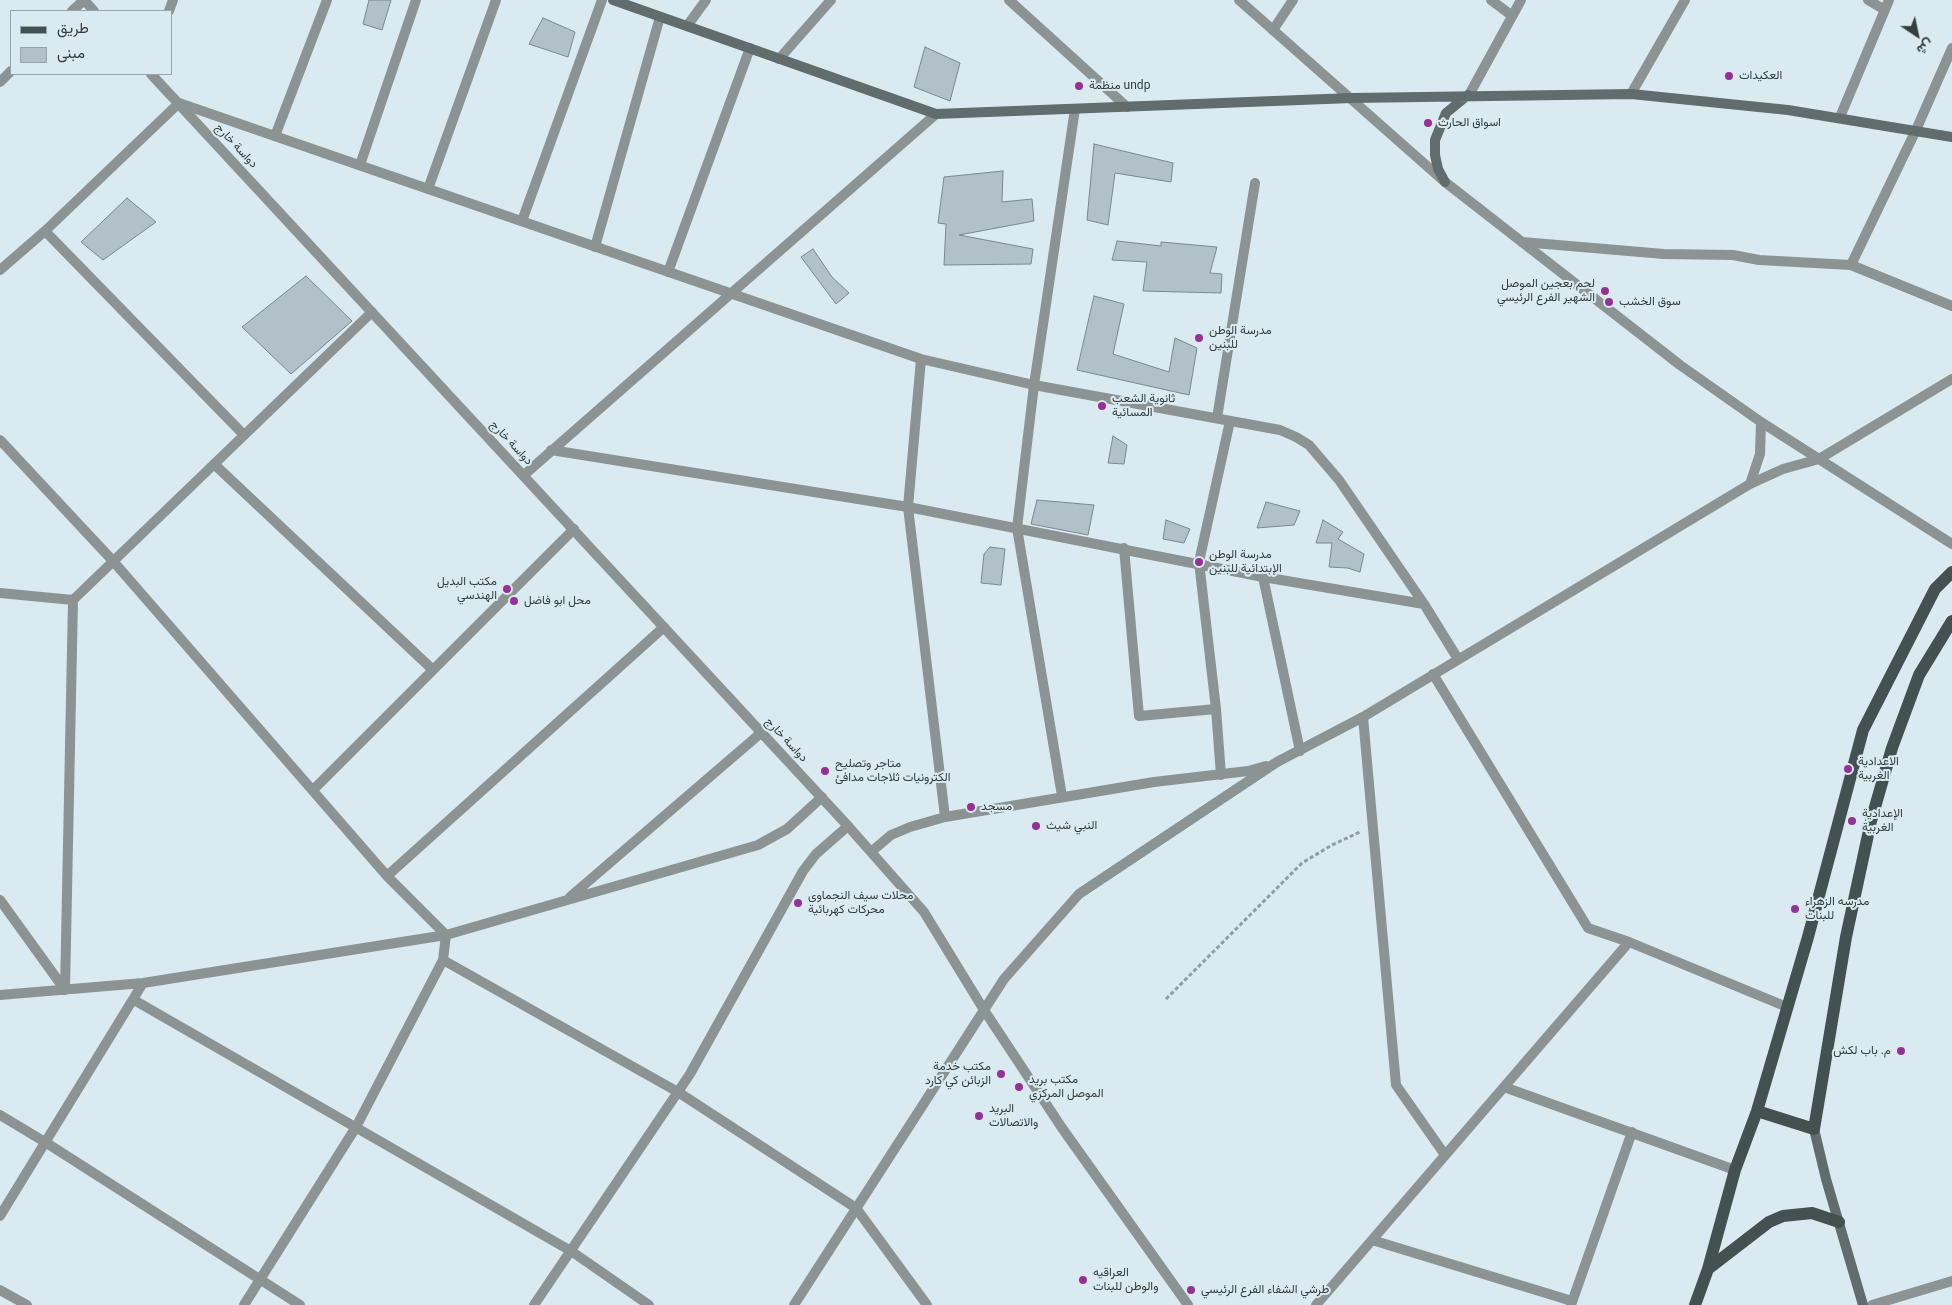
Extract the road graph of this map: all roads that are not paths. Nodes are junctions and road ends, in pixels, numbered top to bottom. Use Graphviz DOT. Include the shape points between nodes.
graph roads {
  1 [pos="84,0"];
  2 [pos="327,0"];
  3 [pos="416,0"];
  4 [pos="496,0"];
  5 [pos="602,0"];
  6 [pos="613,0"];
  7 [pos="706,0"];
  8 [pos="831,0"];
  9 [pos="1009,0"];
  10 [pos="1239,0"];
  11 [pos="1293,0"];
  12 [pos="1490,0"];
  13 [pos="1520,0"];
  14 [pos="1685,0"];
  15 [pos="1868,0"];
  16 [pos="1887,5"];
  17 [pos="73,10"];
  18 [pos="93,10"];
  19 [pos="1511,15"];
  20 [pos="660,17"];
  21 [pos="687,26"];
  22 [pos="1274,30"];
  23 [pos="750,48"];
  24 [pos="1952,48"];
  25 [pos="779,59"];
  26 [pos="10,72"];
  27 [pos="152,75"];
  28 [pos="0,82"];
  29 [pos="1631,94"];
  30 [pos="1469,95"];
  31 [pos="1352,98"];
  32 [pos="179,103"];
  33 [pos="1127,107"];
  34 [pos="1075,109"];
  35 [pos="936,114"];
  36 [pos="1840,117"];
  37 [pos="1916,130"];
  38 [pos="275,136"];
  39 [pos="1952,137"];
  40 [pos="360,165"];
  41 [pos="1444,182"];
  42 [pos="1255,183"];
  43 [pos="428,189"];
  44 [pos="522,222"];
  45 [pos="45,231"];
  46 [pos="1522,242"];
  47 [pos="596,247"];
  48 [pos="1850,265"];
  49 [pos="0,270"];
  50 [pos="668,272"];
  51 [pos="730,293"];
  52 [pos="1952,306"];
  53 [pos="372,312"];
  54 [pos="921,359"];
  55 [pos="1952,379"];
  56 [pos="1034,385"];
  57 [pos="1217,418"];
  58 [pos="1230,421"];
  59 [pos="1761,422"];
  60 [pos="244,435"];
  61 [pos="0,440"];
  62 [pos="551,450"];
  63 [pos="1819,460"];
  64 [pos="214,464"];
  65 [pos="524,475"];
  66 [pos="1750,484"];
  67 [pos="908,507"];
  68 [pos="1017,528"];
  69 [pos="574,529"];
  70 [pos="1952,544"];
  71 [pos="1124,548"];
  72 [pos="113,561"];
  73 [pos="1199,562"];
  74 [pos="1952,572"];
  75 [pos="1263,577"];
  76 [pos="0,593"];
  77 [pos="72,600"];
  78 [pos="1424,604"];
  79 [pos="1952,621"];
  80 [pos="664,627"];
  81 [pos="1458,659"];
  82 [pos="432,669"];
  83 [pos="1433,674"];
  84 [pos="1216,709"];
  85 [pos="1363,717"];
  86 [pos="762,732"];
  87 [pos="1300,751"];
  88 [pos="1277,762"];
  89 [pos="1221,775"];
  90 [pos="313,790"];
  91 [pos="1062,796"];
  92 [pos="822,797"];
  93 [pos="945,817"];
  94 [pos="850,828"];
  95 [pos="872,852"];
  96 [pos="387,876"];
  97 [pos="568,899"];
  98 [pos="0,900"];
  99 [pos="446,935"];
  100 [pos="1628,942"];
  101 [pos="443,960"];
  102 [pos="143,983"];
  103 [pos="65,990"];
  104 [pos="0,995"];
  105 [pos="134,1000"];
  106 [pos="1787,1007"];
  107 [pos="984,1010"];
  108 [pos="1504,1087"];
  109 [pos="678,1092"];
  110 [pos="1757,1111"];
  111 [pos="0,1116"];
  112 [pos="356,1127"];
  113 [pos="1814,1129"];
  114 [pos="1632,1132"];
  115 [pos="46,1142"];
  116 [pos="1446,1155"];
  117 [pos="1734,1170"];
  118 [pos="856,1208"];
  119 [pos="0,1216"];
  120 [pos="1839,1222"];
  121 [pos="1372,1240"];
  122 [pos="571,1251"];
  123 [pos="1708,1269"];
  124 [pos="261,1280"];
  125 [pos="1952,1281"];
  126 [pos="0,1290"];
  127 [pos="1571,1303"];
  128 [pos="27,1305"];
  129 [pos="244,1305"];
  130 [pos="300,1305"];
  131 [pos="534,1305"];
  132 [pos="649,1305"];
  133 [pos="794,1305"];
  134 [pos="927,1305"];
  135 [pos="1188,1305"];
  136 [pos="1316,1305"];
  137 [pos="1694,1305"];
  138 [pos="1863,1305"];
  139 [pos="1872,1305"];
  1 -- 17 [label="street"];
  1 -- 18 [label="street"];
  2 -- 38 [label="street"];
  3 -- 40 [label="street"];
  4 -- 43 [label="street"];
  5 -- 44 [label="street"];
  6 -- 20 [label="main road"];
  7 -- 21 [label="street"];
  8 -- 25 [label="street"];
  9 -- 33 [label="street"];
  10 -- 22 [label="street"];
  11 -- 22 [label="street"];
  12 -- 19 [label="street"];
  13 -- 19 [label="street"];
  14 -- 29 [label="street"];
  15 -- 16 [label="street"];
  16 -- 36 [label="street"];
  19 -- 30 [label="street"];
  20 -- 21 [label="main road"];
  20 -- 47 [label="street"];
  21 -- 23 [label="main road"];
  22 -- 31 [label="street"];
  23 -- 25 [label="main road"];
  23 -- 50 [label="street"];
  24 -- 37 [label="street"];
  25 -- 35 [label="main road"];
  26 -- 28 [label="street"];
  27 -- 32 [label="street, دواسة خارج"];
  29 -- 30 [label="main road"];
  29 -- 36 [label="main road" via="1736,103"];
  30 -- 31 [label="main road"];
  30 -- 41 [label="main road" via="1446,113 1435,140 1436,162"];
  31 -- 33 [label="main road"];
  31 -- 41 [label="street"];
  32 -- 38 [label="street"];
  32 -- 45 [label="street"];
  32 -- 53 [label="street, دواسة خارج"];
  33 -- 34 [label="main road"];
  34 -- 35 [label="main road"];
  34 -- 56 [label="street"];
  35 -- 51 [label="street"];
  36 -- 37 [label="main road"];
  37 -- 39 [label="main road"];
  37 -- 48 [label="street"];
  38 -- 40 [label="street"];
  40 -- 43 [label="street"];
  41 -- 46 [label="street"];
  42 -- 57 [label="street"];
  43 -- 44 [label="street"];
  44 -- 47 [label="street"];
  45 -- 49 [label="street"];
  45 -- 60 [label="street"];
  46 -- 48 [label="street"];
  46 -- 59 [label="street" via="1687,370"];
  47 -- 50 [label="street"];
  48 -- 52 [label="street"];
  50 -- 51 [label="street"];
  51 -- 54 [label="street"];
  51 -- 62 [label="street"];
  53 -- 60 [label="street"];
  53 -- 65 [label="street, دواسة خارج"];
  54 -- 56 [label="street"];
  54 -- 67 [label="street"];
  55 -- 63 [label="street"];
  56 -- 57 [label="street"];
  56 -- 68 [label="street"];
  57 -- 58 [label="street"];
  58 -- 73 [label="street"];
  58 -- 78 [label="street" via="1280,430 1309,445 1339,480"];
  59 -- 63 [label="street"];
  59 -- 66 [label="street" via="1760,454"];
  60 -- 64 [label="street"];
  61 -- 72 [label="street"];
  62 -- 65 [label="street"];
  62 -- 67 [label="street"];
  63 -- 66 [label="street" via="1783,469"];
  63 -- 70 [label="street"];
  64 -- 72 [label="street"];
  64 -- 82 [label="street"];
  65 -- 69 [label="street, دواسة خارج"];
  66 -- 81 [label="street"];
  67 -- 68 [label="street"];
  67 -- 93 [label="street"];
  68 -- 71 [label="street"];
  68 -- 91 [label="street"];
  69 -- 80 [label="street, دواسة خارج"];
  69 -- 82 [label="street"];
  71 -- 73 [label="street"];
  71 -- 84 [label="street" via="1139,716"];
  72 -- 77 [label="street"];
  72 -- 90 [label="street"];
  73 -- 75 [label="street"];
  73 -- 84 [label="street"];
  74 -- 106 [label="main road" via="1935,589 1863,730"];
  75 -- 78 [label="street"];
  75 -- 87 [label="street"];
  76 -- 77 [label="street"];
  77 -- 103 [label="street"];
  78 -- 81 [label="street"];
  79 -- 113 [label="main road" via="1919,675 1881,784 1846,937"];
  80 -- 86 [label="street, دواسة خارج"];
  80 -- 96 [label="street"];
  81 -- 83 [label="street"];
  82 -- 90 [label="street"];
  83 -- 85 [label="street"];
  83 -- 100 [label="street" via="1588,928"];
  84 -- 89 [label="street"];
  85 -- 87 [label="street"];
  85 -- 116 [label="street" via="1396,1085"];
  86 -- 92 [label="street, دواسة خارج"];
  86 -- 97 [label="street"];
  87 -- 88 [label="street"];
  88 -- 89 [label="street"];
  88 -- 107 [label="street" via="1079,894 1004,979"];
  89 -- 91 [label="street"];
  90 -- 96 [label="street"];
  91 -- 93 [label="street"];
  92 -- 94 [label="street, دواسة خارج"];
  92 -- 97 [label="street" via="787,829 758,845"];
  93 -- 95 [label="street" via="910,826 891,835"];
  94 -- 95 [label="street, دواسة خارج"];
  94 -- 109 [label="street" via="816,854 803,871"];
  95 -- 107 [label="street, دواسة خارج" via="924,912"];
  96 -- 99 [label="street"];
  97 -- 99 [label="street"];
  98 -- 103 [label="street"];
  99 -- 101 [label="street"];
  99 -- 102 [label="street"];
  100 -- 106 [label="street"];
  100 -- 108 [label="street"];
  101 -- 109 [label="street"];
  101 -- 112 [label="street"];
  102 -- 103 [label="street"];
  102 -- 105 [label="street"];
  103 -- 104 [label="street"];
  105 -- 112 [label="street"];
  105 -- 115 [label="street"];
  106 -- 110 [label="main road"];
  107 -- 118 [label="street"];
  107 -- 135 [label="street, دواسة خارج" via="1062,1128"];
  108 -- 114 [label="street"];
  108 -- 116 [label="street"];
  109 -- 118 [label="street"];
  109 -- 122 [label="street"];
  110 -- 113 [label="main road"];
  110 -- 117 [label="main road"];
  111 -- 115 [label="street"];
  112 -- 122 [label="street"];
  112 -- 124 [label="street"];
  113 -- 120 [label="main road"];
  114 -- 117 [label="street"];
  114 -- 127 [label="street"];
  115 -- 119 [label="street"];
  115 -- 124 [label="street"];
  116 -- 121 [label="street"];
  117 -- 123 [label="main road"];
  118 -- 133 [label="street"];
  118 -- 134 [label="street"];
  120 -- 123 [label="main road" via="1812,1214 1783,1216 1769,1222"];
  120 -- 138 [label="main road"];
  121 -- 127 [label="street"];
  121 -- 136 [label="street"];
  122 -- 131 [label="street"];
  122 -- 132 [label="street"];
  123 -- 137 [label="main road"];
  124 -- 129 [label="street"];
  124 -- 130 [label="street"];
  125 -- 139 [label="street"];
  126 -- 128 [label="street"];
}
